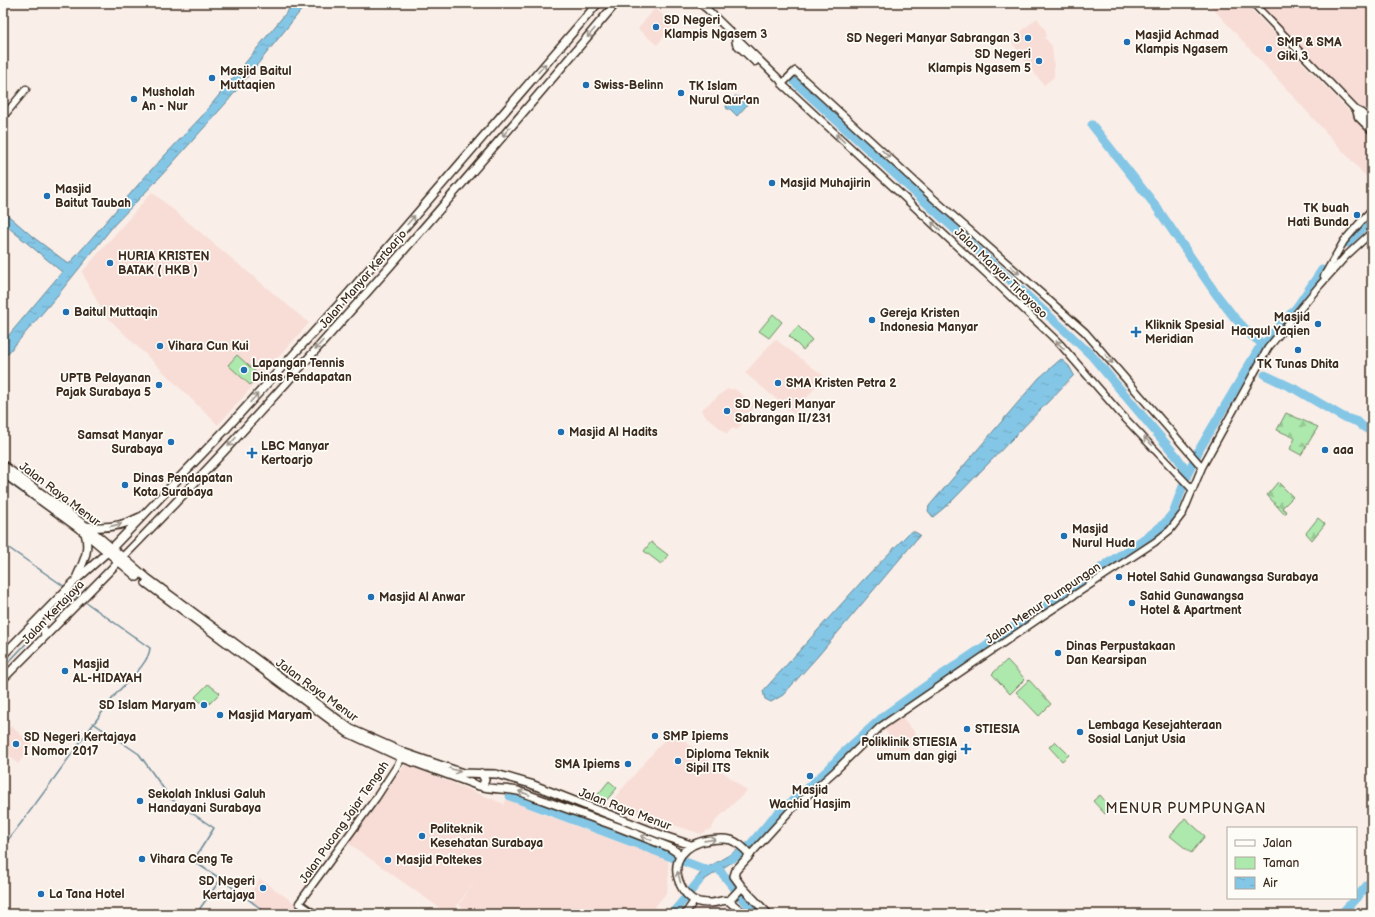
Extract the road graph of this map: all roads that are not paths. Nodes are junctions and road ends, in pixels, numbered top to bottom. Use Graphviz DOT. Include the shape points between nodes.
graph roads {
  1 [pos="598,3"];
  2 [pos="616,3"];
  3 [pos="699,3"];
  4 [pos="1253,3"];
  5 [pos="529,83"];
  6 [pos="782,84"];
  7 [pos="26,89"];
  8 [pos="523,91"];
  9 [pos="541,91"];
  10 [pos="534,99"];
  11 [pos="1356,110"];
  12 [pos="3,117"];
  13 [pos="1372,123"];
  14 [pos="1372,132"];
  15 [pos="1372,209"];
  16 [pos="1372,232"];
  17 [pos="1344,241"];
  18 [pos="1352,250"];
  19 [pos="1320,285"];
  20 [pos="348,294"];
  21 [pos="340,302"];
  22 [pos="358,302"];
  23 [pos="351,310"];
  24 [pos="3,465"];
  25 [pos="1202,467"];
  26 [pos="3,473"];
  27 [pos="1192,489"];
  28 [pos="144,515"];
  29 [pos="85,530"];
  30 [pos="110,550"];
  31 [pos="120,560"];
  32 [pos="131,572"];
  33 [pos="100,580"];
  34 [pos="74,582"];
  35 [pos="33,624"];
  36 [pos="45,636"];
  37 [pos="222,638"];
  38 [pos="3,655"];
  39 [pos="3,679"];
  40 [pos="404,755"];
  41 [pos="481,773"];
  42 [pos="496,774"];
  43 [pos="482,787"];
  44 [pos="496,788"];
  45 [pos="573,801"];
  46 [pos="581,803"];
  47 [pos="570,810"];
  48 [pos="578,813"];
  49 [pos="691,845"];
  50 [pos="746,851"];
  51 [pos="679,859"];
  52 [pos="742,887"];
  53 [pos="693,900"];
  54 [pos="729,901"];
  55 [pos="314,914"];
  56 [pos="685,914"];
  57 [pos="744,914"];
  58 [pos="768,914"];
  5 -- 1 [label="main road, Jalan Manyar Kertoarjo, one-way"];
  2 -- 9 [label="main road, Jalan Manyar Kertoarjo, one-way"];
  3 -- 6 [label="street, Jalan Manyar Tirtoyoso"];
  4 -- 11 [label="street"];
  5 -- 8 [label="main road, Jalan Manyar Kertoarjo"];
  5 -- 9 [label="main road" via="534,89"];
  6 -- 25 [label="street, Jalan Manyar Tirtoyoso, one-way" via="795,71 1085,332"];
  27 -- 6 [label="street, Jalan Manyar Tirtoyoso, one-way" via="1060,344"];
  7 -- 12 [label="street"];
  8 -- 10 [label="main road" via="530,93"];
  20 -- 8 [label="main road, Jalan Manyar Kertoarjo, one-way"];
  9 -- 10 [label="main road, Jalan Manyar Kertoarjo"];
  10 -- 22 [label="main road, Jalan Manyar Kertoarjo, one-way"];
  11 -- 13 [label="street"];
  11 -- 14 [label="street" via="1358,117"];
  15 -- 17 [label="street, Jalan Menur Pumpungan"];
  16 -- 18 [label="street, Jalan Menur Pumpungan"];
  17 -- 18 [label="street"];
  17 -- 19 [label="street, Jalan Menur Pumpungan"];
  18 -- 19 [label="street, Jalan Menur Pumpungan"];
  19 -- 25 [label="street, Jalan Menur Pumpungan" via="1268,348"];
  20 -- 21 [label="main road, Jalan Manyar Kertoarjo"];
  20 -- 22 [label="main road" via="352,300"];
  21 -- 23 [label="main road" via="349,306"];
  28 -- 21 [label="main road, Jalan Manyar Kertoarjo, one-way"];
  22 -- 23 [label="main road, Jalan Manyar Kertoarjo"];
  23 -- 31 [label="main road, Jalan Manyar Kertoarjo, one-way" via="227,448"];
  24 -- 29 [label="main road, Jalan Raya Menur"];
  25 -- 27 [label="street, Jalan Menur Pumpungan"];
  26 -- 29 [label="main road, Jalan Raya Menur"];
  27 -- 50 [label="street, Jalan Menur Pumpungan" via="1183,513 1170,530 880,727 835,772"];
  29 -- 28 [label="main road, one-way" via="111,526"];
  28 -- 30 [label="main road, Jalan Manyar Kertoarjo"];
  29 -- 30 [label="main road, Jalan Raya Menur"];
  29 -- 34 [label="main road" via="87,554"];
  30 -- 31 [label="main road, Jalan Raya Menur"];
  30 -- 34 [label="main road, Jalan Kertajaya"];
  31 -- 32 [label="main road, Jalan Raya Menur"];
  31 -- 33 [label="main road, Jalan Kertajaya"];
  31 -- 37 [label="main road, Jalan Raya Menur"];
  32 -- 33 [label="main road" via="116,571"];
  32 -- 37 [label="main road, Jalan Raya Menur"];
  33 -- 36 [label="main road, Jalan Kertajaya"];
  34 -- 35 [label="main road, Jalan Kertajaya"];
  35 -- 36 [label="main road" via="42,627"];
  35 -- 38 [label="main road, Jalan Kertajaya"];
  36 -- 39 [label="main road, Jalan Kertajaya"];
  37 -- 40 [label="main road, Jalan Raya Menur" via="351,729"];
  40 -- 41 [label="main road, Jalan Raya Menur, one-way" via="463,772"];
  40 -- 43 [label="main road, Jalan Raya Menur"];
  40 -- 55 [label="street, Jalan Pucang Jajar Tengah" via="376,798 299,903"];
  41 -- 42 [label="main road, Jalan Raya Menur"];
  41 -- 43 [label="main road" via="485,780"];
  42 -- 44 [label="main road"];
  42 -- 45 [label="main road, Jalan Raya Menur" via="531,784"];
  43 -- 44 [label="main road, Jalan Raya Menur"];
  47 -- 44 [label="main road, Jalan Raya Menur, one-way" via="518,791"];
  45 -- 46 [label="main road, Jalan Raya Menur"];
  45 -- 47 [label="main road"];
  46 -- 48 [label="main road"];
  46 -- 49 [label="main road, Jalan Raya Menur"];
  47 -- 48 [label="main road, Jalan Raya Menur"];
  51 -- 48 [label="main road, Jalan Raya Menur, one-way" via="669,847"];
  49 -- 50 [label="main road, one-way" via="704,841 730,840"];
  49 -- 51 [label="main road"];
  50 -- 52 [label="main road" via="734,874"];
  53 -- 51 [label="main road, one-way" via="684,891 677,874"];
  52 -- 54 [label="main road"];
  52 -- 58 [label="main road"];
  53 -- 54 [label="main road" via="710,903"];
  53 -- 56 [label="street"];
  54 -- 57 [label="main road"];
}
